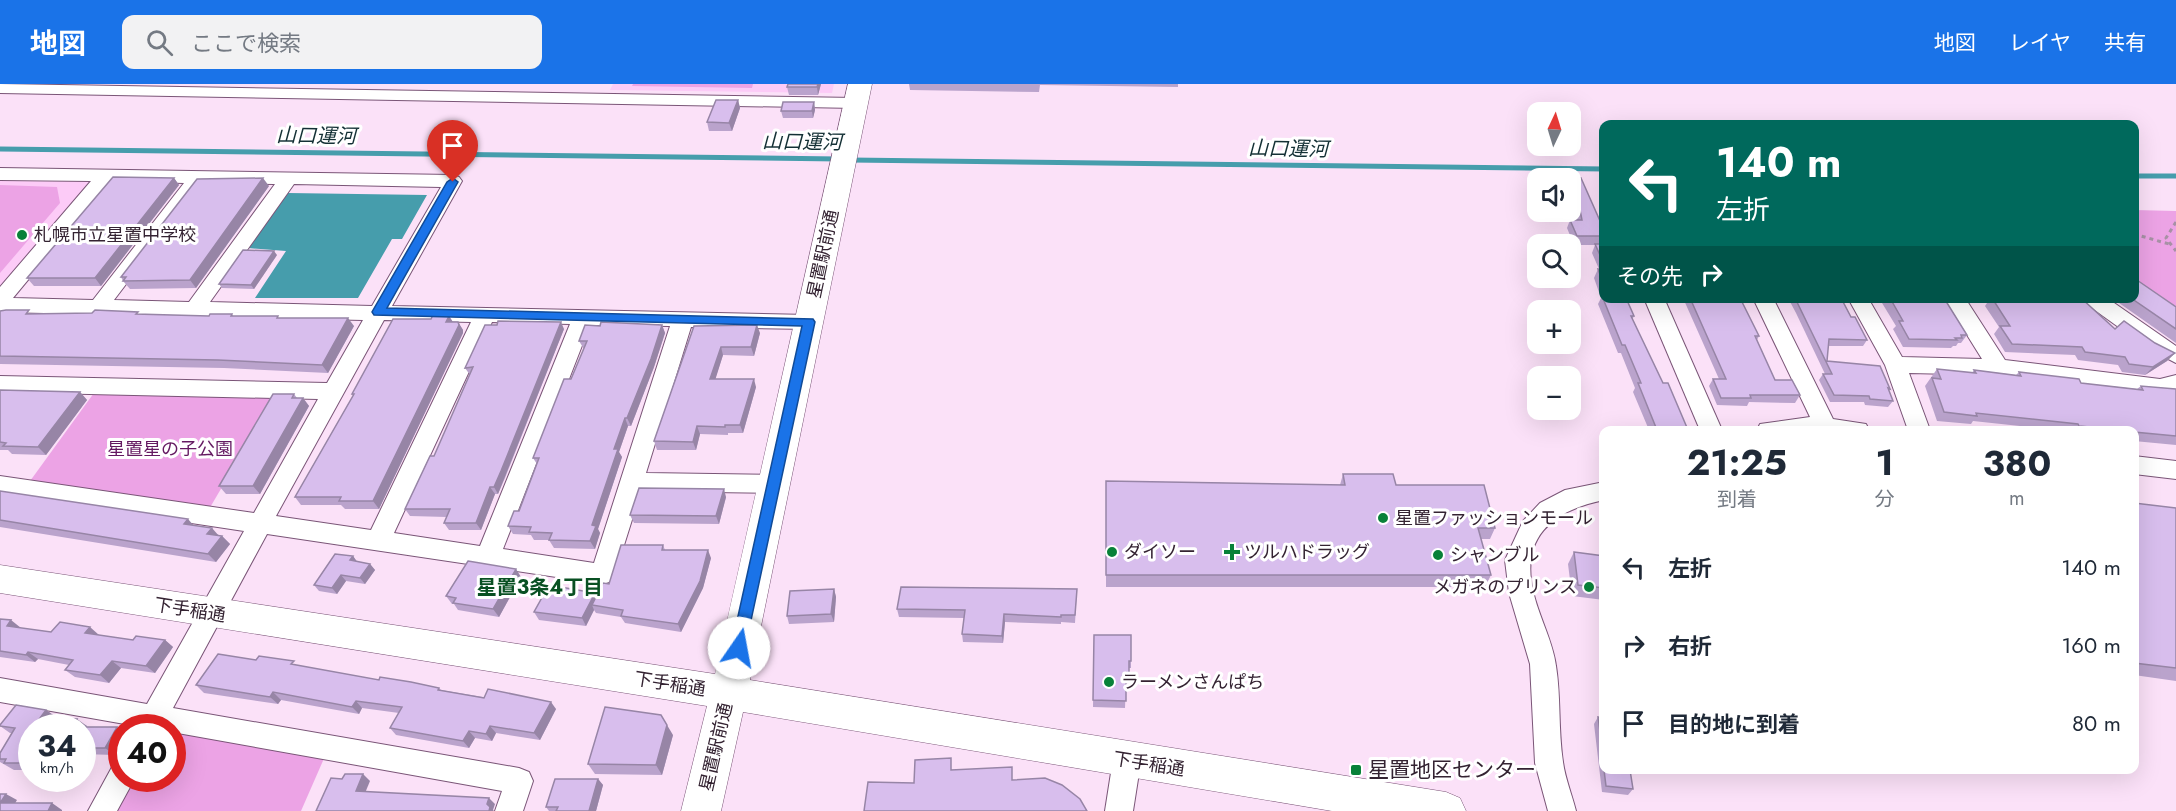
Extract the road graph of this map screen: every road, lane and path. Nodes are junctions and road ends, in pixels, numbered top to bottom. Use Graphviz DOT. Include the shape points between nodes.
graph roads {
  1 [pos="0,88"];
  2 [pos="858,93"];
  3 [pos="0,174"];
  4 [pos="105,176"];
  5 [pos="198,177"];
  6 [pos="288,179"];
  7 [pos="2176,222"];
  8 [pos="2139,235"];
  9 [pos="2169,244"];
  10 [pos="2176,251"];
  11 [pos="0,300"];
  12 [pos="1656,303"];
  13 [pos="1765,303"];
  14 [pos="1861,303"];
  15 [pos="1957,303"];
  16 [pos="2099,303"];
  17 [pos="0,304"];
  18 [pos="99,306"];
  19 [pos="195,308"];
  20 [pos="378,312"];
  21 [pos="485,315"];
  22 [pos="584,317"];
  23 [pos="682,319"];
  24 [pos="809,322"];
  25 [pos="2176,355"];
  26 [pos="1896,365"];
  27 [pos="1998,367"];
  28 [pos="2176,383"];
  29 [pos="0,384"];
  30 [pos="333,391"];
  31 [pos="1709,426"];
  32 [pos="1805,426"];
  33 [pos="1820,426"];
  34 [pos="1826,426"];
  35 [pos="1918,426"];
  36 [pos="2139,466"];
  37 [pos="2176,470"];
  38 [pos="631,482"];
  39 [pos="774,484"];
  40 [pos="0,485"];
  41 [pos="1599,493"];
  42 [pos="260,524"];
  43 [pos="378,541"];
  44 [pos="488,557"];
  45 [pos="0,579"];
  46 [pos="212,614"];
  47 [pos="729,693"];
  48 [pos="2,694"];
  49 [pos="108,714"];
  50 [pos="156,714"];
  51 [pos="186,728"];
  52 [pos="1127,760"];
  53 [pos="113,792"];
  54 [pos="102,811"];
  55 [pos="509,811"];
  56 [pos="701,811"];
  57 [pos="1119,811"];
  58 [pos="1446,811"];
  59 [pos="1562,811"];
  1 -- 2 [label="street"];
  2 -- 24 [label="street, 星置駅前通"];
  3 -- 4 [label="street"];
  4 -- 5 [label="street"];
  4 -- 11 [label="street"];
  5 -- 6 [label="street"];
  5 -- 18 [label="street"];
  6 -- 19 [label="street"];
  6 -- 20 [label="street" via="453,182"];
  7 -- 9 [label="path" via="2166,238"];
  8 -- 9 [label="path"];
  9 -- 10 [label="path"];
  12 -- 31 [label="street"];
  13 -- 34 [label="street"];
  14 -- 26 [label="street"];
  15 -- 27 [label="street"];
  16 -- 25 [label="street"];
  17 -- 18 [label="street"];
  18 -- 19 [label="street"];
  19 -- 20 [label="street"];
  20 -- 21 [label="street"];
  20 -- 30 [label="street"];
  21 -- 22 [label="street"];
  21 -- 43 [label="street"];
  22 -- 23 [label="street"];
  22 -- 44 [label="street"];
  23 -- 24 [label="street"];
  23 -- 38 [label="street"];
  24 -- 39 [label="street, 星置駅前通"];
  26 -- 27 [label="street"];
  26 -- 35 [label="street"];
  27 -- 28 [label="street" via="2160,387"];
  29 -- 30 [label="street"];
  30 -- 42 [label="street"];
  32 -- 33 [label="street"];
  36 -- 37 [label="street"];
  38 -- 39 [label="street"];
  38 -- 44 [label="street" via="603,574"];
  39 -- 47 [label="street, 星置駅前通"];
  40 -- 42 [label="street"];
  41 -- 59 [label="street" via="1573,497 1548,510 1531,528 1517,560 1521,593 1543,664 1549,763"];
  42 -- 43 [label="street"];
  42 -- 46 [label="street"];
  43 -- 44 [label="street"];
  45 -- 46 [label="street, 下手稲通"];
  46 -- 47 [label="street, 下手稲通"];
  46 -- 50 [label="street"];
  47 -- 52 [label="street, 下手稲通"];
  47 -- 56 [label="street, 星置駅前通"];
  48 -- 49 [label="street"];
  51 -- 55 [label="street" via="519,781"];
  52 -- 57 [label="street"];
  52 -- 58 [label="street, 下手稲通"];
  53 -- 54 [label="street"];
}
